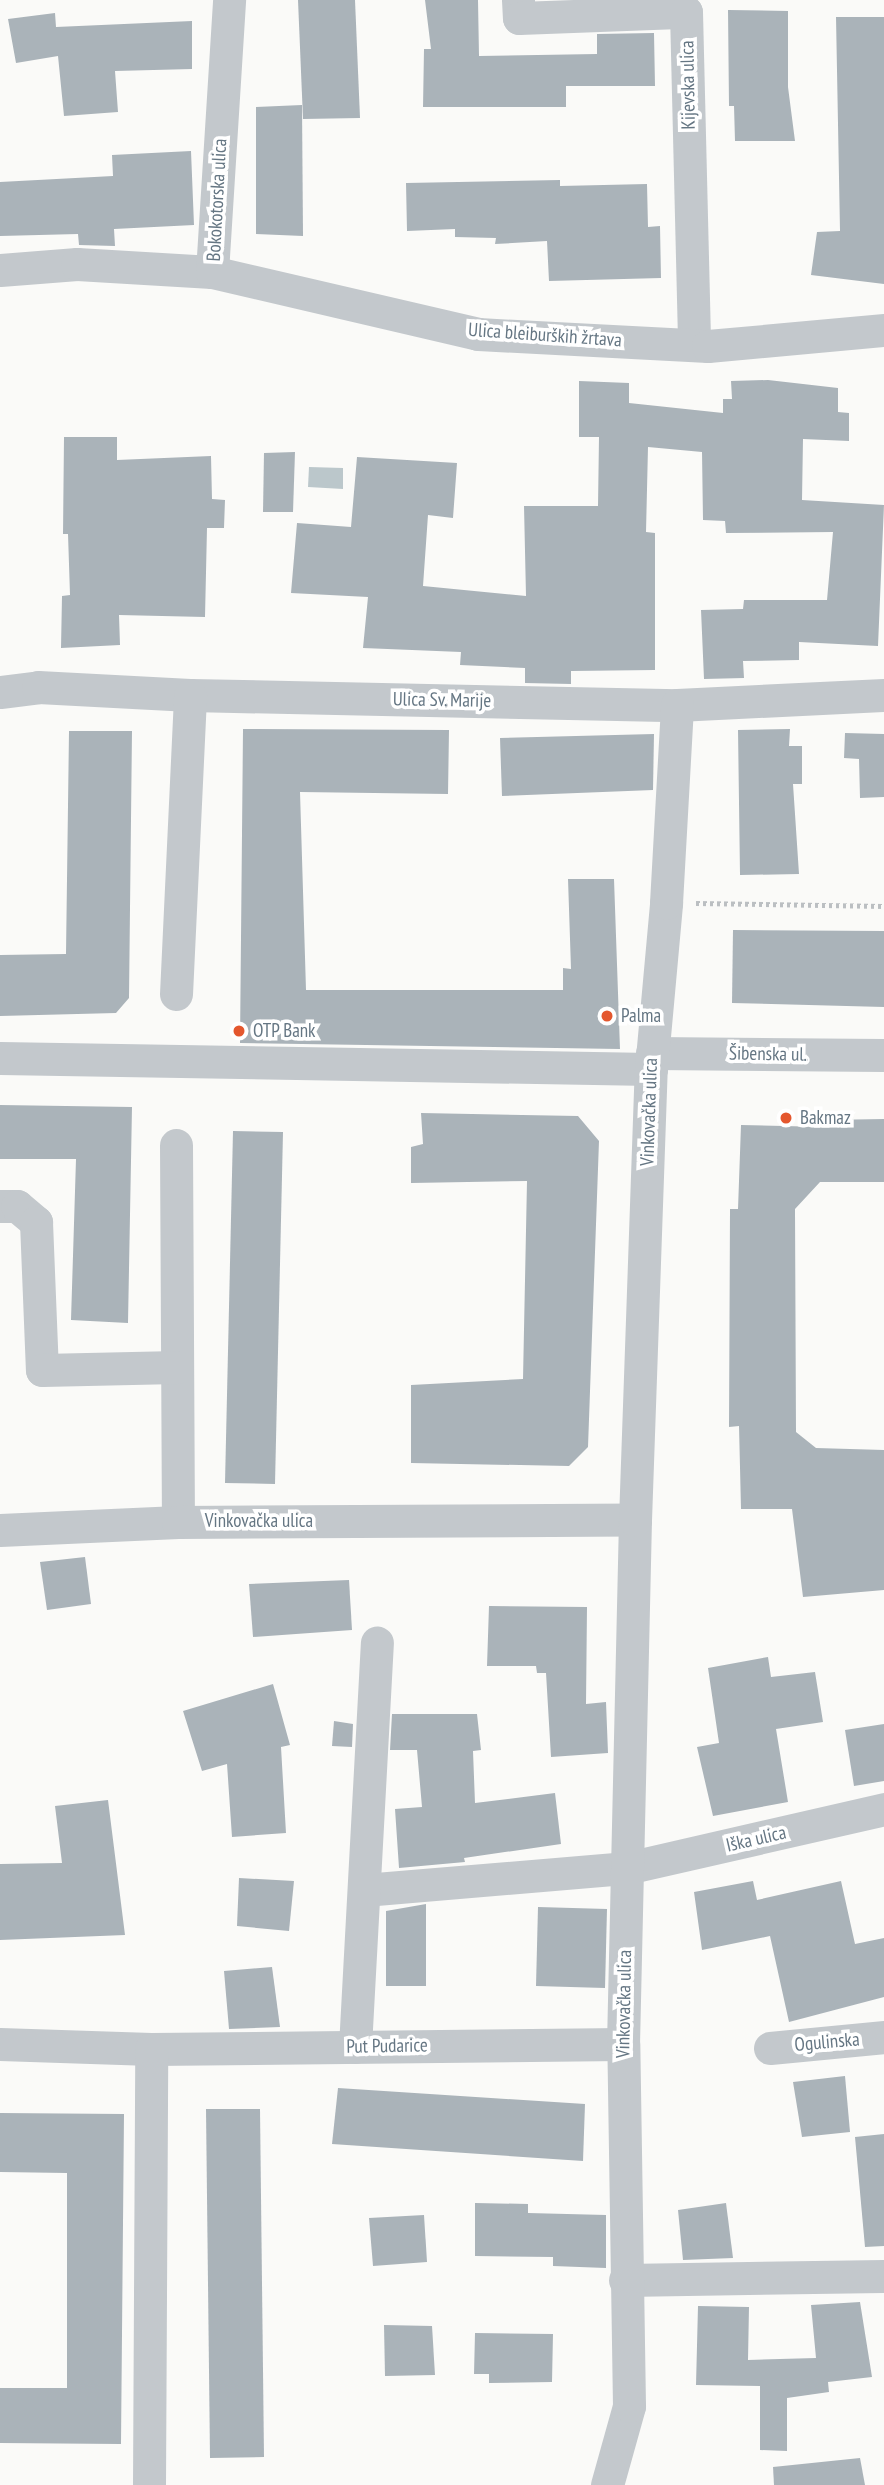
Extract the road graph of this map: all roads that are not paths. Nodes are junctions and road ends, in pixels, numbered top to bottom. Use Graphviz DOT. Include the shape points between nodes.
graph roads {
  1 [pos="229,0"];
  2 [pos="519,0"];
  3 [pos="0,271"];
  4 [pos="212,272"];
  5 [pos="884,330"];
  6 [pos="694,343"];
  7 [pos="0,692"];
  8 [pos="190,695"];
  9 [pos="884,695"];
  10 [pos="677,705"];
  11 [pos="176,994"];
  12 [pos="884,1055"];
  13 [pos="0,1058"];
  14 [pos="651,1061"];
  15 [pos="176,1145"];
  16 [pos="0,1206"];
  17 [pos="177,1367"];
  18 [pos="635,1520"];
  19 [pos="178,1522"];
  20 [pos="0,1530"];
  21 [pos="377,1643"];
  22 [pos="884,1809"];
  23 [pos="627,1868"];
  24 [pos="364,1890"];
  25 [pos="884,2037"];
  26 [pos="0,2044"];
  27 [pos="623,2044"];
  28 [pos="355,2047"];
  29 [pos="770,2048"];
  30 [pos="151,2049"];
  31 [pos="884,2276"];
  32 [pos="625,2280"];
  33 [pos="149,2485"];
  34 [pos="607,2485"];
  1 -- 4 [label="street, Bokokotorska ulica"];
  2 -- 6 [label="street, Kijevska ulica" via="519,18 686,12"];
  3 -- 4 [label="street, Bokokotorska ulica" via="77,264"];
  4 -- 6 [label="street, Ulica bleiburških žrtava" via="478,334"];
  5 -- 6 [label="street, Ulica bleiburških žrtava"];
  7 -- 8 [label="street, Ulica Sv. Marije" via="38,687"];
  8 -- 10 [label="street, Ulica Sv. Marije"];
  8 -- 11 [label="street"];
  9 -- 10 [label="street, Ulica Sv. Marije"];
  10 -- 14 [label="street, Vinkovačka ulica"];
  12 -- 14 [label="street, Šibenska ul."];
  13 -- 14 [label="street, Šibenska ul."];
  14 -- 18 [label="street, Vinkovačka ulica"];
  15 -- 17 [label="street, Vinkovačka ulica"];
  16 -- 17 [label="street" via="17,1206 36,1222 42,1370"];
  17 -- 19 [label="street, Vinkovačka ulica"];
  18 -- 19 [label="street, Vinkovačka ulica"];
  18 -- 23 [label="street, Vinkovačka ulica"];
  19 -- 20 [label="street, Vinkovačka ulica"];
  21 -- 24 [label="street"];
  22 -- 23 [label="street, Iška ulica"];
  23 -- 24 [label="street, Iška ulica"];
  23 -- 27 [label="street, Vinkovačka ulica"];
  24 -- 28 [label="street"];
  25 -- 29 [label="street, Ogulinska"];
  26 -- 30 [label="street, Put Pudarice"];
  27 -- 28 [label="street, Put Pudarice"];
  27 -- 32 [label="street, Vinkovačka ulica"];
  28 -- 30 [label="street, Put Pudarice"];
  30 -- 33 [label="street"];
  31 -- 32 [label="street"];
  32 -- 34 [label="street, Vinkovačka ulica" via="629,2406"];
}
